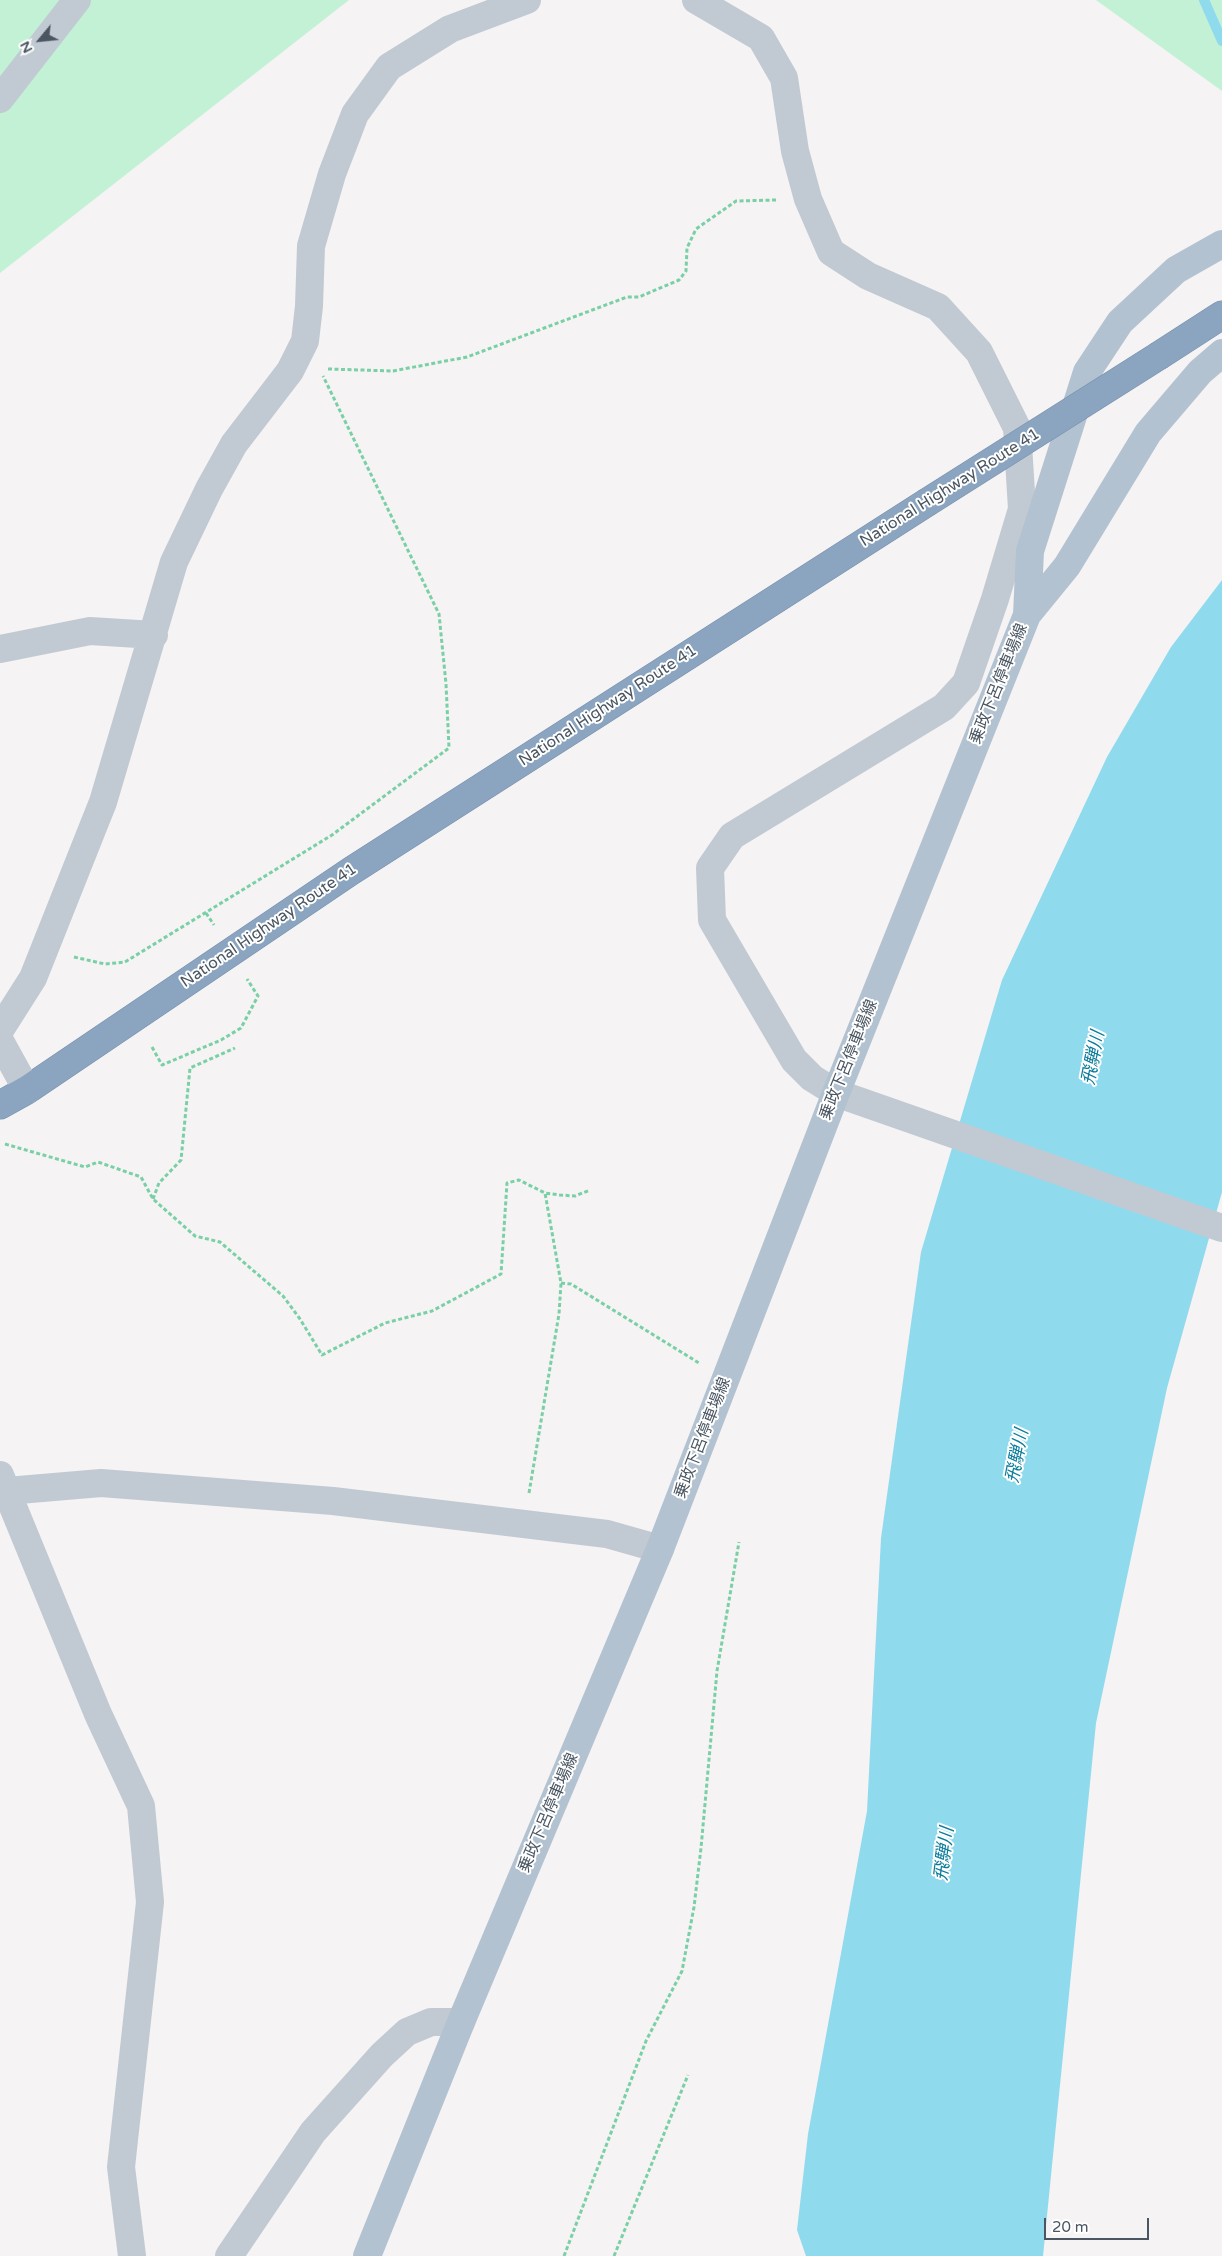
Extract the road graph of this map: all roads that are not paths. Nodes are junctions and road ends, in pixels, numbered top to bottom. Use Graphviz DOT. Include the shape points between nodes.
graph roads {
  1 [pos="76,0"];
  2 [pos="527,0"];
  3 [pos="696,0"];
  4 [pos="0,99"];
  5 [pos="1222,244"];
  6 [pos="1222,315"];
  7 [pos="1222,352"];
  8 [pos="1027,615"];
  9 [pos="154,636"];
  10 [pos="0,649"];
  11 [pos="0,1030"];
  12 [pos="0,1041"];
  13 [pos="27,1090"];
  14 [pos="836,1093"];
  15 [pos="0,1105"];
  16 [pos="1222,1228"];
  17 [pos="2,1485"];
  18 [pos="660,1549"];
  19 [pos="461,2022"];
  20 [pos="132,2256"];
  21 [pos="229,2256"];
  22 [pos="367,2256"];
  1 -- 4 [label="street"];
  2 -- 9 [label="street" via="450,29 389,67 355,114 332,174 311,246 306,341 290,371 234,444 209,489 174,562"];
  3 -- 14 [label="street" via="761,38 784,78 795,151 808,199 831,252 868,276 938,307 979,352 1017,428 1022,509 966,683 944,707 732,836 710,868 712,920 794,1060 812,1078"];
  5 -- 8 [label="main road" via="1176,270 1120,322 1087,372 1030,551"];
  6 -- 13 [label="highway, National Highway Route 41, bridge" via="351,871"];
  7 -- 8 [label="main road" via="1200,372 1148,433 1067,566"];
  8 -- 14 [label="main road, 乗政下呂停車場線"];
  9 -- 10 [label="street" via="90,631"];
  9 -- 11 [label="street" via="103,802 33,978"];
  12 -- 13 [label="street"];
  13 -- 15 [label="highway, National Highway Route 41"];
  14 -- 16 [label="street"];
  14 -- 18 [label="main road, 乗政下呂停車場線"];
  17 -- 18 [label="street" via="101,1483 333,1501 607,1534"];
  17 -- 20 [label="street" via="98,1714 142,1806 150,1902 121,2167"];
  18 -- 19 [label="main road, 乗政下呂停車場線"];
  19 -- 21 [label="street" via="431,2022 406,2032 382,2055 313,2132"];
  19 -- 22 [label="main road, 乗政下呂停車場線"];
}
